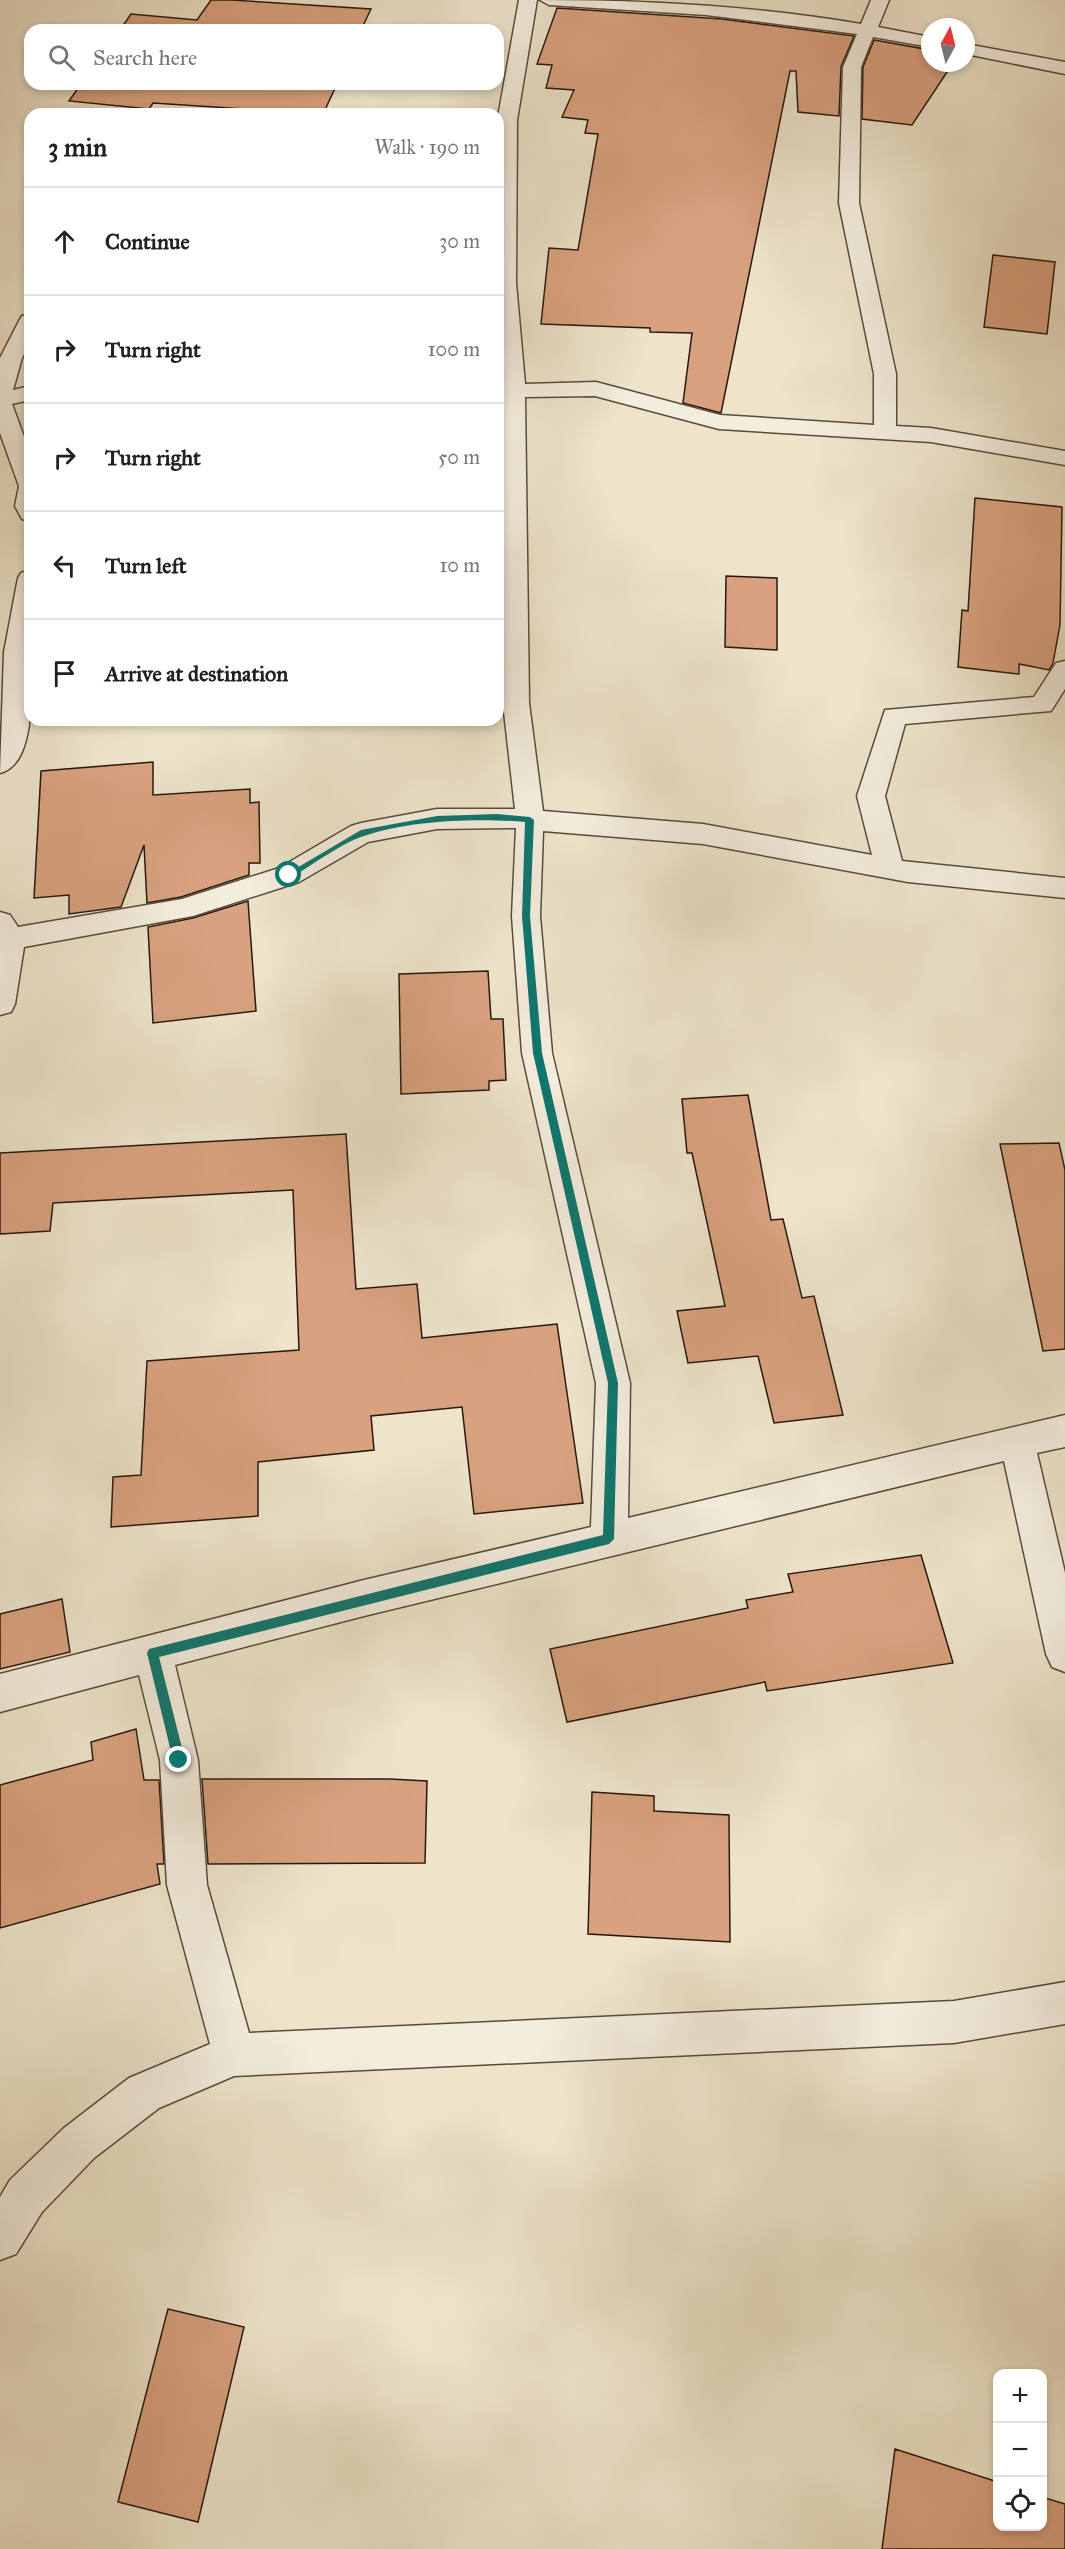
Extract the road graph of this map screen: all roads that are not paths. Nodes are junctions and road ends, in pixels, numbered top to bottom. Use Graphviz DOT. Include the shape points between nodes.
graph roads {
  1 [pos="528,0"];
  2 [pos="549,0"];
  3 [pos="880,0"];
  4 [pos="869,31"];
  5 [pos="921,40"];
  6 [pos="975,51"];
  7 [pos="1065,68"];
  8 [pos="504,111"];
  9 [pos="504,229"];
  10 [pos="24,333"];
  11 [pos="506,390"];
  12 [pos="24,394"];
  13 [pos="0,400"];
  14 [pos="885,433"];
  15 [pos="1065,458"];
  16 [pos="24,469"];
  17 [pos="24,613"];
  18 [pos="1065,669"];
  19 [pos="0,764"];
  20 [pos="530,820"];
  21 [pos="890,869"];
  22 [pos="1065,888"];
  23 [pos="5,931"];
  24 [pos="0,1004"];
  25 [pos="1065,1431"];
  26 [pos="1017,1441"];
  27 [pos="609,1539"];
  28 [pos="153,1653"];
  29 [pos="1065,1654"];
  30 [pos="0,1693"];
  31 [pos="1065,2003"];
  32 [pos="234,2055"];
  33 [pos="0,2238"];
  1 -- 8 [label="street"];
  2 -- 4 [label="street" via="706,10"];
  3 -- 4 [label="street"];
  4 -- 5 [label="street"];
  4 -- 14 [label="street" via="852,67 849,203 885,374"];
  6 -- 7 [label="street"];
  9 -- 11 [label="street"];
  10 -- 13 [label="street" via="11,358"];
  11 -- 14 [label="street" via="596,389 719,422"];
  11 -- 20 [label="street" via="516,703"];
  12 -- 13 [label="street"];
  13 -- 16 [label="street"];
  14 -- 15 [label="street" via="931,435"];
  17 -- 19 [label="street" via="17,654 17,711 10,752"];
  18 -- 21 [label="street" via="1042,705 894,716 871,796"];
  20 -- 21 [label="street" via="703,834"];
  20 -- 23 [label="street" via="437,819 361,833 289,875 183,909"];
  20 -- 27 [label="street" via="526,916 537,1053 613,1383"];
  21 -- 22 [label="street"];
  23 -- 24 [label="street"];
  25 -- 26 [label="street"];
  26 -- 27 [label="street"];
  26 -- 29 [label="street"];
  27 -- 28 [label="street"];
  28 -- 30 [label="street"];
  28 -- 32 [label="street" via="179,1760 187,1885"];
  31 -- 32 [label="street" via="954,2022"];
  32 -- 33 [label="street" via="144,2093 79,2143 26,2196"];
}
